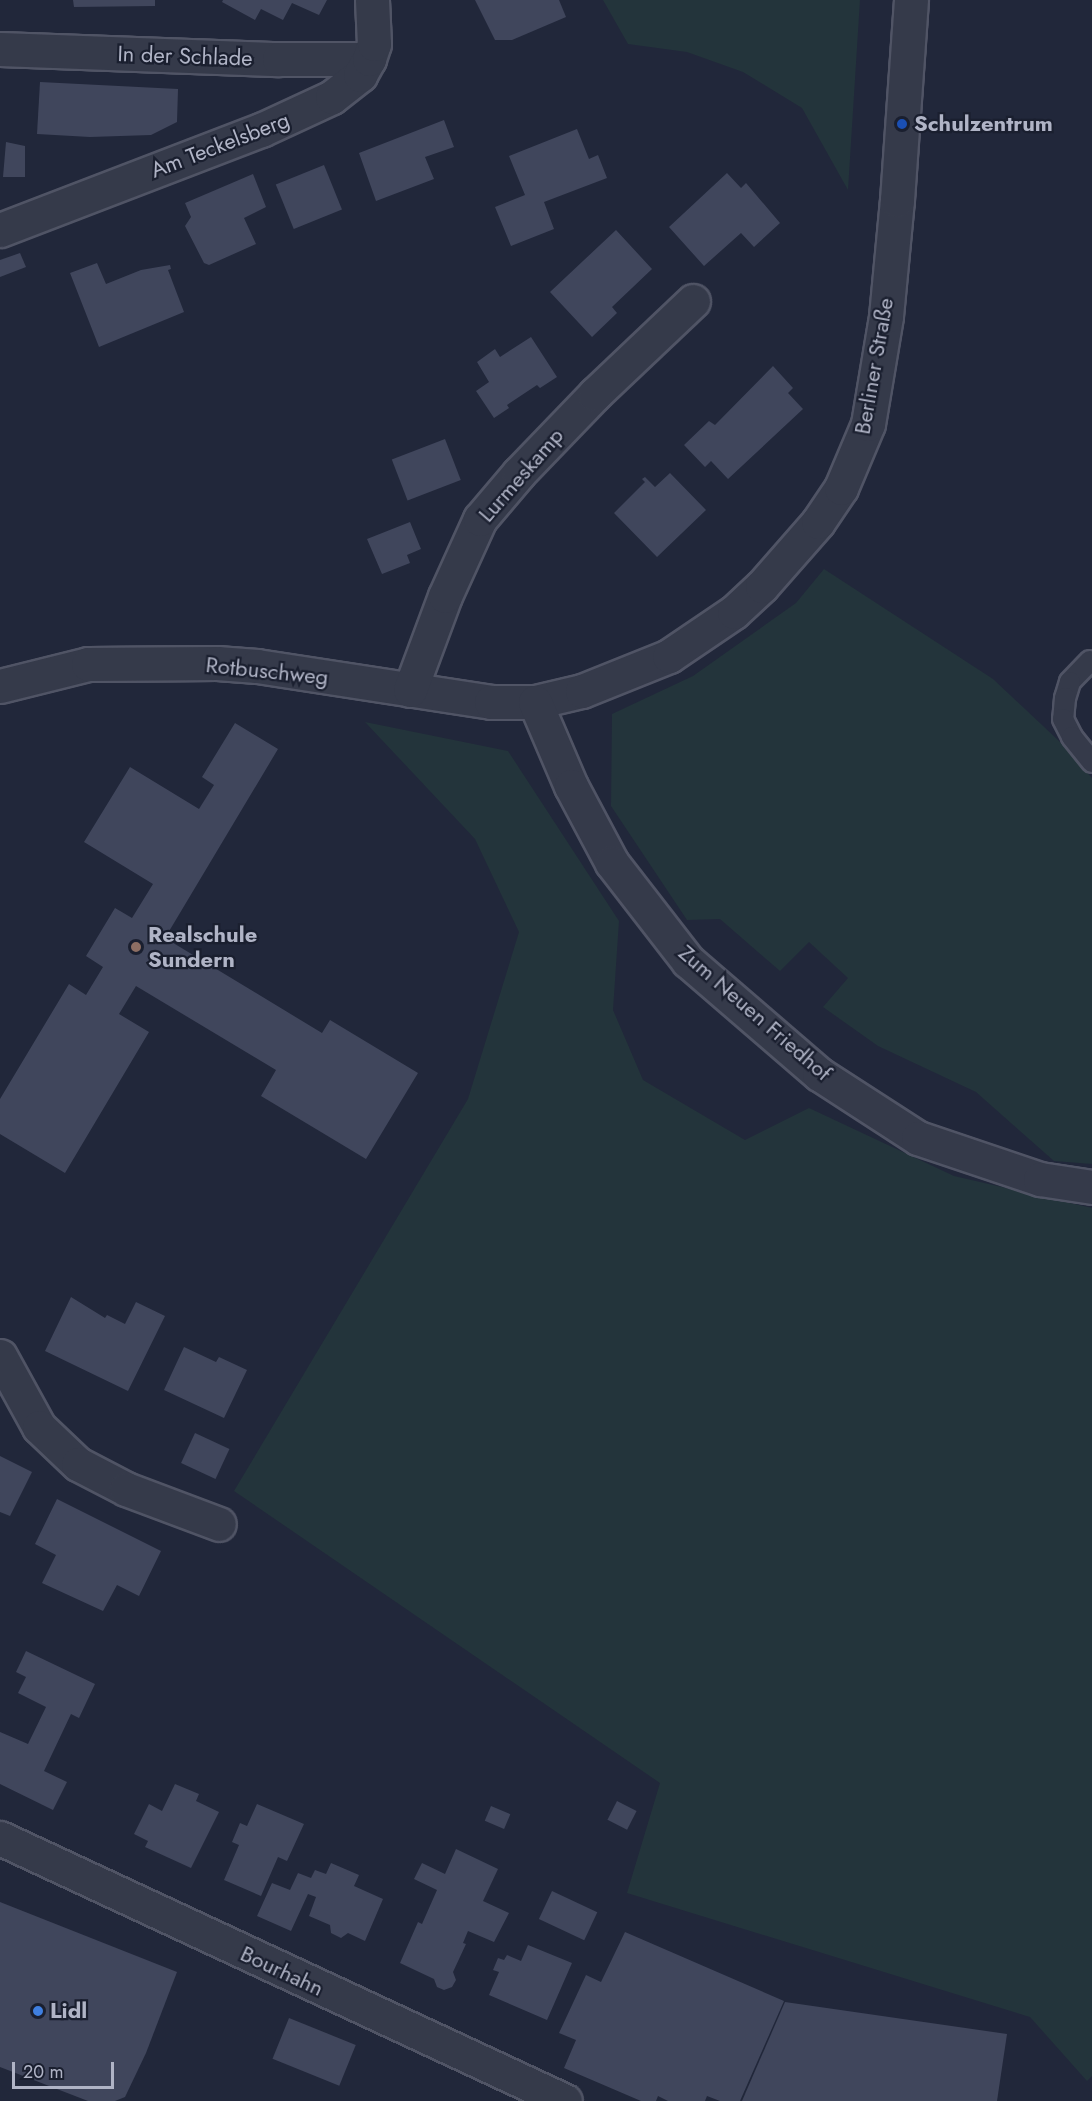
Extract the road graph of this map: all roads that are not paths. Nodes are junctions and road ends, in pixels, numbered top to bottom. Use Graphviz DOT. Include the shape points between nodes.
graph roads {
  1 [pos="372,0"];
  2 [pos="911,0"];
  3 [pos="0,49"];
  4 [pos="369,59"];
  5 [pos="0,230"];
  6 [pos="693,301"];
  7 [pos="1090,661"];
  8 [pos="0,686"];
  9 [pos="410,690"];
  10 [pos="535,702"];
  11 [pos="1092,762"];
  12 [pos="1092,1187"];
  13 [pos="0,1356"];
  14 [pos="219,1524"];
  15 [pos="0,1838"];
  16 [pos="565,2101"];
  1 -- 4 [label="street, Am Teckelsberg" via="374,44"];
  2 -- 10 [label="street, Berliner Straße" via="886,316 868,424 841,489 819,522 769,579 697,639 636,671 582,691"];
  3 -- 4 [label="street, In der Schlade"];
  4 -- 5 [label="street, Am Teckelsberg" via="347,87 315,107"];
  6 -- 9 [label="street, Lurmeskamp" via="572,418 480,519 445,596"];
  7 -- 11 [label="lane" via="1070,682 1063,719"];
  8 -- 9 [label="street, Rotbuschweg" via="88,664 217,663"];
  9 -- 10 [label="street, Rotbuschweg" via="491,702"];
  10 -- 12 [label="street, Zum Neuen Friedhof" via="571,786 612,863 688,960 819,1074 918,1138 1040,1179"];
  13 -- 14 [label="street" via="39,1427 78,1464 126,1489"];
  15 -- 16 [label="street, Bourhahn"];
}
